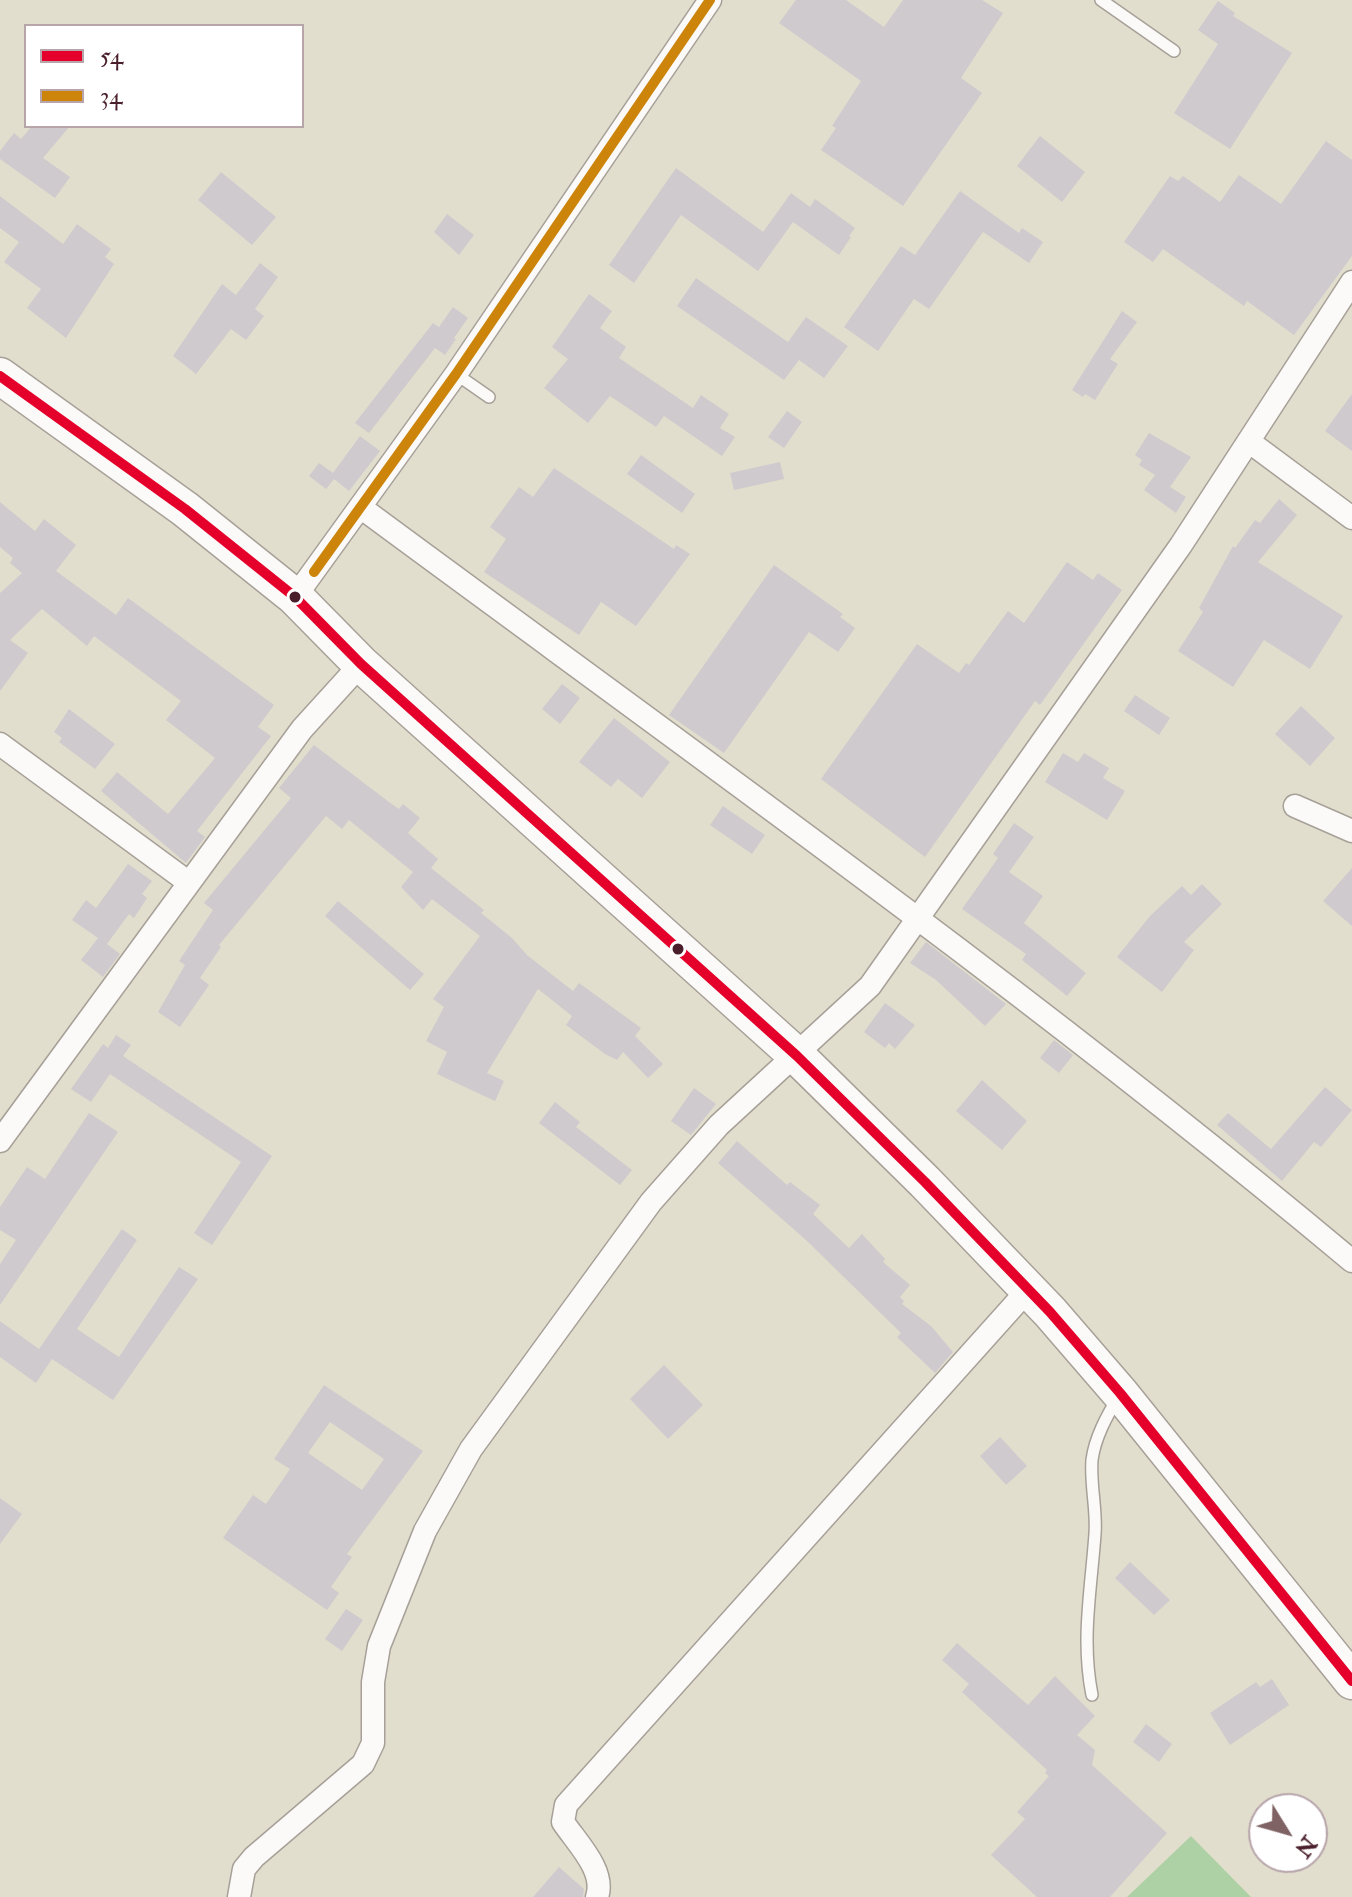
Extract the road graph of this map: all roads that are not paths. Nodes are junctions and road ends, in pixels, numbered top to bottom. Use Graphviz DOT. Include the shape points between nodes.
graph roads {
  1 [pos="710,0"];
  2 [pos="1101,0"];
  3 [pos="1174,51"];
  4 [pos="1352,282"];
  5 [pos="456,374"];
  6 [pos="0,376"];
  7 [pos="489,397"];
  8 [pos="1251,443"];
  9 [pos="363,509"];
  10 [pos="1352,518"];
  11 [pos="295,597"];
  12 [pos="361,664"];
  13 [pos="0,744"];
  14 [pos="1295,806"];
  15 [pos="1352,831"];
  16 [pos="188,882"];
  17 [pos="919,919"];
  18 [pos="797,1056"];
  19 [pos="0,1141"];
  20 [pos="1352,1261"];
  21 [pos="1026,1292"];
  22 [pos="1120,1393"];
  23 [pos="1352,1681"];
  24 [pos="1092,1695"];
  25 [pos="239,1897"];
  26 [pos="597,1897"];
  1 -- 5 [label="street"];
  2 -- 3 [label="lane"];
  4 -- 8 [label="street"];
  5 -- 7 [label="lane"];
  5 -- 9 [label="street"];
  6 -- 11 [label="highway" via="185,509"];
  8 -- 10 [label="street"];
  8 -- 17 [label="street"];
  9 -- 11 [label="street"];
  9 -- 17 [label="street"];
  11 -- 12 [label="highway"];
  12 -- 16 [label="street" via="302,729"];
  12 -- 18 [label="highway"];
  13 -- 16 [label="street"];
  14 -- 15 [label="street"];
  16 -- 19 [label="street"];
  17 -- 18 [label="street" via="870,986"];
  17 -- 20 [label="street"];
  18 -- 21 [label="highway" via="925,1182"];
  18 -- 25 [label="street" via="719,1125 651,1202 471,1449 425,1531 379,1646 373,1743 363,1764 254,1857 244,1869"];
  21 -- 22 [label="highway"];
  21 -- 26 [label="street" via="566,1805 563,1822 592,1864 600,1885"];
  22 -- 23 [label="highway"];
  22 -- 24 [label="lane" via="1103,1422 1092,1459 1095,1532 1086,1608"];
}
